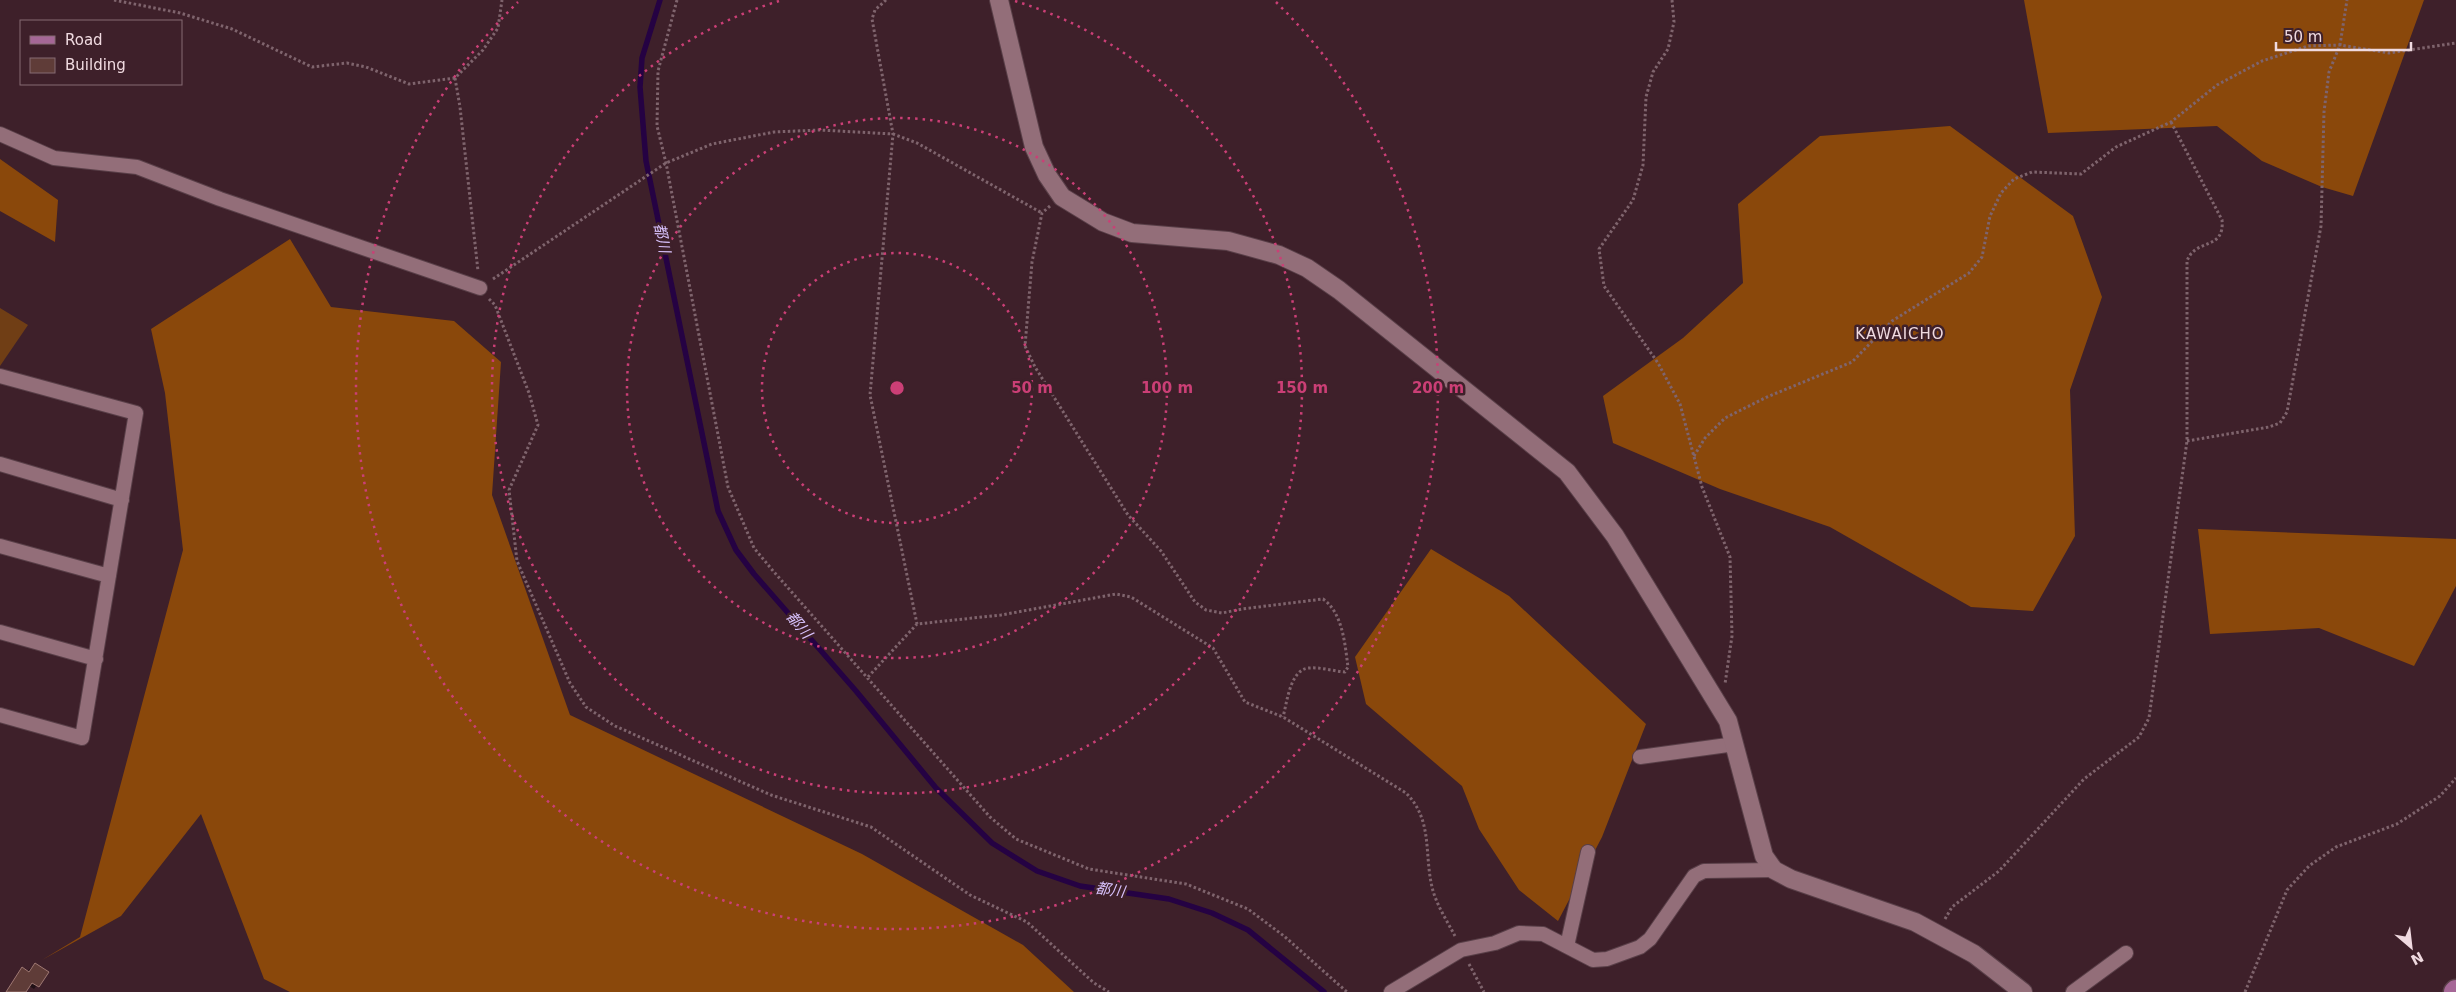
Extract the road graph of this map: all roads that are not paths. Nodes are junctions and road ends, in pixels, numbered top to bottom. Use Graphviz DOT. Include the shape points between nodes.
graph roads {
  1 [pos="999,0"];
  2 [pos="0,134"];
  3 [pos="480,288"];
  4 [pos="0,376"];
  5 [pos="0,464"];
  6 [pos="122,500"];
  7 [pos="0,546"];
  8 [pos="109,576"];
  9 [pos="0,632"];
  10 [pos="96,659"];
  11 [pos="0,715"];
  12 [pos="1735,744"];
  13 [pos="1640,757"];
  14 [pos="1588,852"];
  15 [pos="1774,870"];
  16 [pos="1567,946"];
  17 [pos="2126,952"];
  18 [pos="1391,992"];
  19 [pos="2023,992"];
  20 [pos="2073,992"];
  1 -- 12 [label="street" via="1034,147 1062,197 1103,222 1132,233 1228,241 1279,255 1307,268 1567,472 1615,536 1728,721"];
  2 -- 3 [label="street" via="54,158 137,167 220,199"];
  4 -- 6 [label="street" via="136,413"];
  5 -- 6 [label="street"];
  6 -- 8 [label="street"];
  7 -- 8 [label="street"];
  8 -- 10 [label="street"];
  9 -- 10 [label="street"];
  10 -- 11 [label="street" via="82,738"];
  12 -- 13 [label="street"];
  12 -- 15 [label="street" via="1764,856"];
  14 -- 16 [label="street"];
  15 -- 16 [label="street" via="1704,871 1694,876 1650,938 1640,947 1607,960 1593,960"];
  15 -- 19 [label="street" via="1791,879 1915,922 1974,954"];
  16 -- 18 [label="street" via="1543,934 1519,933 1495,943 1461,950"];
  17 -- 20 [label="street"];
}
